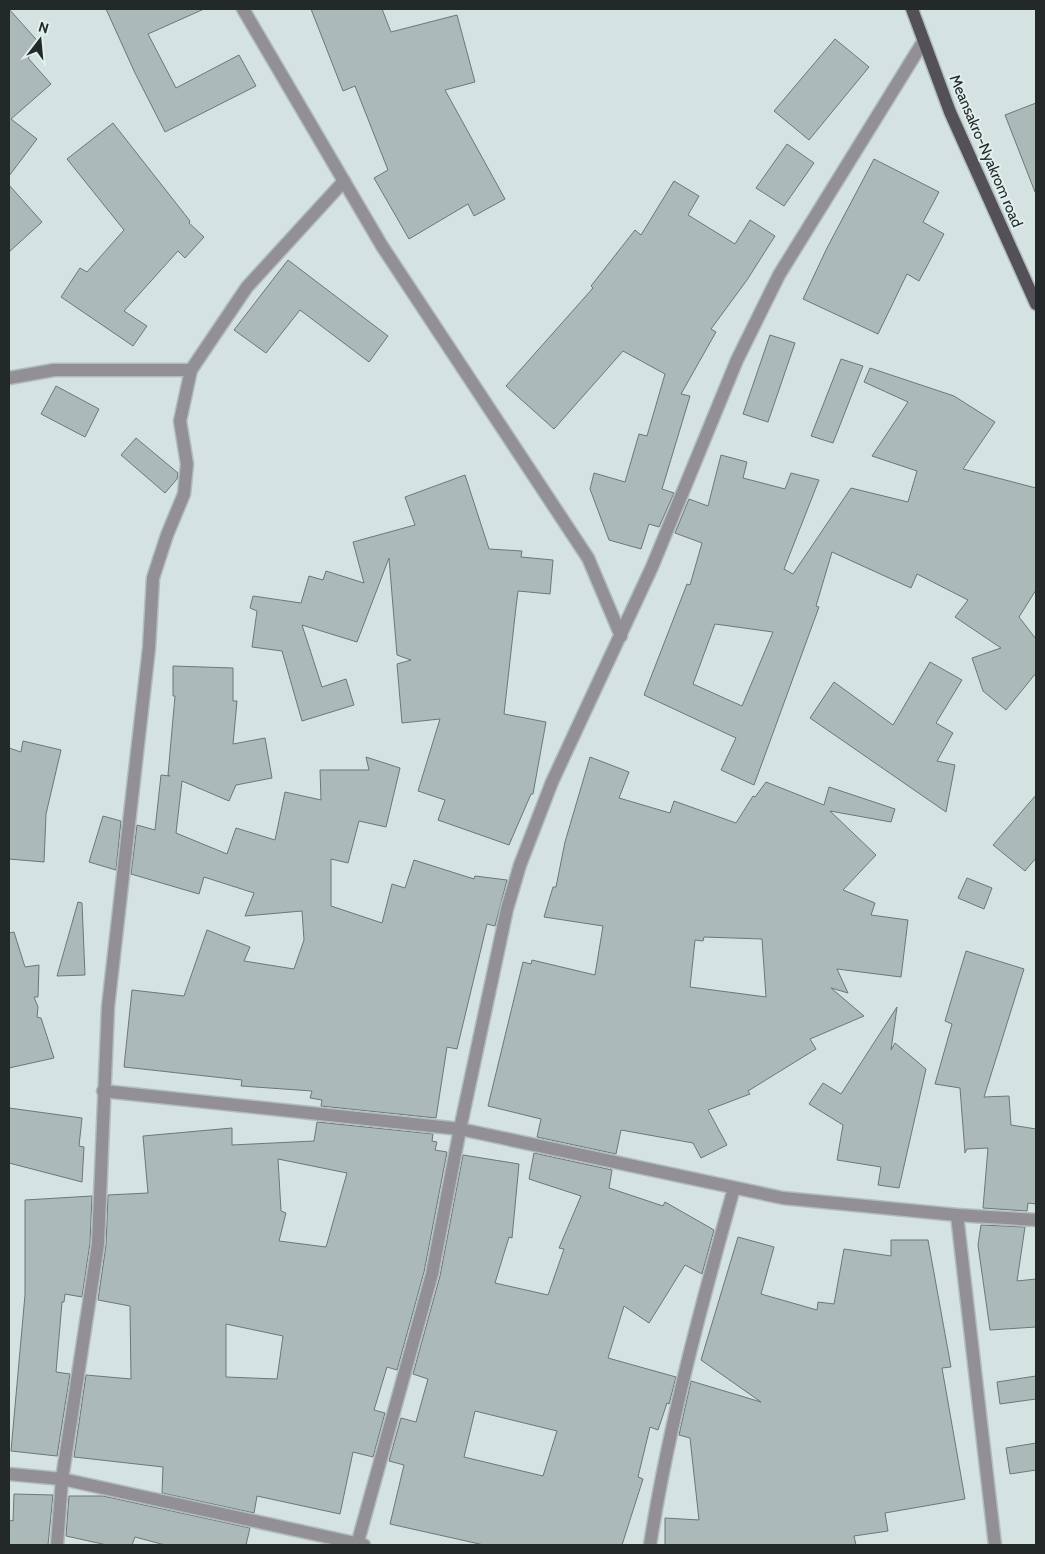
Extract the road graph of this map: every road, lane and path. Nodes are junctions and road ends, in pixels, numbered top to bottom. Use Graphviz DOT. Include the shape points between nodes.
graph roads {
  1 [pos="243,9"];
  2 [pos="912,9"];
  3 [pos="923,42"];
  4 [pos="344,181"];
  5 [pos="1036,304"];
  6 [pos="191,370"];
  7 [pos="9,378"];
  8 [pos="621,636"];
  9 [pos="103,1092"];
  10 [pos="460,1129"];
  11 [pos="734,1188"];
  12 [pos="957,1215"];
  13 [pos="1036,1220"];
  14 [pos="9,1474"];
  15 [pos="62,1479"];
  16 [pos="57,1545"];
  17 [pos="359,1545"];
  18 [pos="650,1545"];
  19 [pos="994,1545"];
  1 -- 4 [label="street"];
  2 -- 3 [label="main road, Meansakro-Nyakrom road"];
  3 -- 5 [label="main road, Meansakro-Nyakrom road" via="950,112"];
  3 -- 8 [label="street" via="779,275 737,360"];
  4 -- 6 [label="street" via="247,287"];
  4 -- 8 [label="street" via="382,246 588,558"];
  6 -- 7 [label="street" via="54,370"];
  6 -- 9 [label="street" via="180,421 187,464 184,494 153,578 149,648 108,1007"];
  8 -- 10 [label="street" via="552,782 520,865 507,909"];
  9 -- 10 [label="street"];
  9 -- 15 [label="street" via="98,1244"];
  10 -- 11 [label="street"];
  10 -- 17 [label="street" via="432,1274"];
  11 -- 12 [label="street" via="783,1198"];
  11 -- 18 [label="street" via="689,1351"];
  12 -- 13 [label="street"];
  12 -- 19 [label="street"];
  14 -- 15 [label="street"];
  15 -- 16 [label="street"];
  15 -- 17 [label="street"];
}
